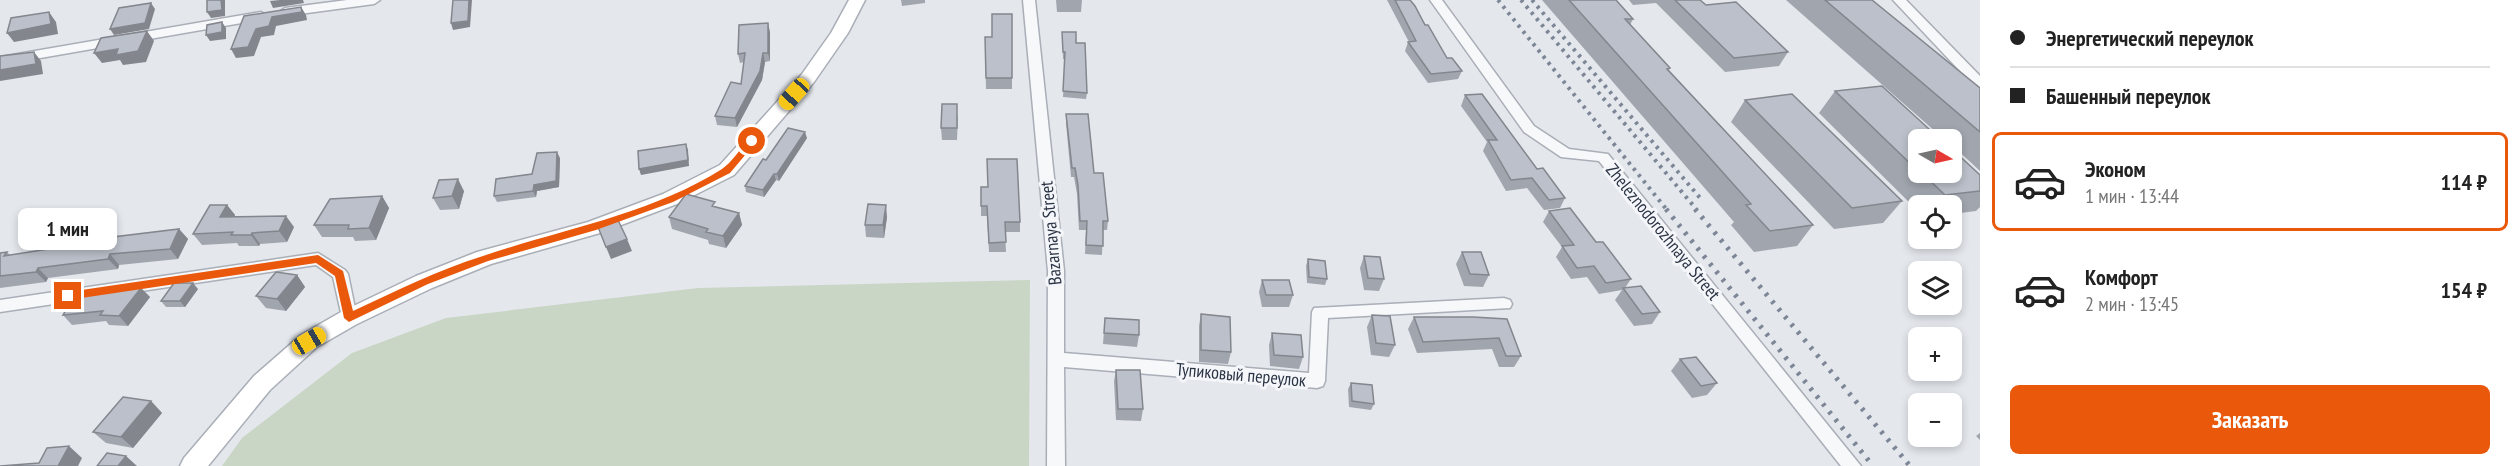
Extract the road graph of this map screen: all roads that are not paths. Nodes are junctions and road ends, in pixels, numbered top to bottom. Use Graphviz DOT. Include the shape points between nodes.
graph roads {
  1 [pos="374,0"];
  2 [pos="857,0"];
  3 [pos="1029,0"];
  4 [pos="1437,0"];
  5 [pos="1899,0"];
  6 [pos="0,61"];
  7 [pos="1980,84"];
  8 [pos="1504,304"];
  9 [pos="0,306"];
  10 [pos="349,318"];
  11 [pos="1055,359"];
  12 [pos="193,466"];
  13 [pos="1056,466"];
  14 [pos="1852,466"];
  1 -- 6 [label="street"];
  2 -- 10 [label="street" via="808,78 727,170 670,199 593,228 485,258"];
  3 -- 11 [label="street, Bazarnaya Street" via="1056,271"];
  4 -- 14 [label="street, Zheleznodorozhnaya Street" via="1529,129 1566,154 1603,157"];
  5 -- 7 [label="street"];
  8 -- 11 [label="street, Тупиковый переулок" via="1320,312 1317,381"];
  9 -- 10 [label="street" via="318,259 340,274"];
  10 -- 12 [label="street" via="309,341 262,383"];
  11 -- 13 [label="street, Bazarnaya Street"];
}
